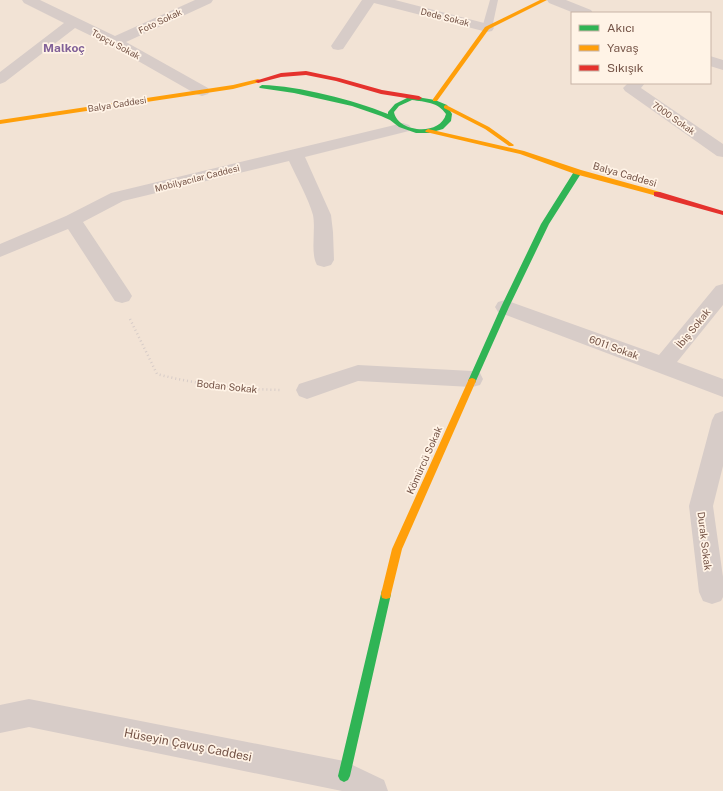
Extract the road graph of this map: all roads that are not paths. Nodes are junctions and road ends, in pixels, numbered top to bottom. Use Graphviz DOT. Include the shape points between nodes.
graph roads {
  1 [pos="29,0"];
  2 [pos="206,0"];
  3 [pos="369,0"];
  4 [pos="379,0"];
  5 [pos="494,0"];
  6 [pos="544,0"];
  7 [pos="554,0"];
  8 [pos="584,12"];
  9 [pos="74,22"];
  10 [pos="487,28"];
  11 [pos="115,42"];
  12 [pos="338,46"];
  13 [pos="711,61"];
  14 [pos="723,65"];
  15 [pos="0,79"];
  16 [pos="636,84"];
  17 [pos="233,87"];
  18 [pos="202,91"];
  19 [pos="420,98"];
  20 [pos="435,100"];
  21 [pos="446,108"];
  22 [pos="0,122"];
  23 [pos="398,124"];
  24 [pos="428,131"];
  25 [pos="522,152"];
  26 [pos="723,152"];
  27 [pos="295,154"];
  28 [pos="578,172"];
  29 [pos="723,213"];
  30 [pos="72,220"];
  31 [pos="0,251"];
  32 [pos="324,260"];
  33 [pos="723,291"];
  34 [pos="122,296"];
  35 [pos="505,307"];
  36 [pos="663,365"];
  37 [pos="472,379"];
  38 [pos="723,388"];
  39 [pos="307,390"];
  40 [pos="723,420"];
  41 [pos="712,592"];
  42 [pos="0,719"];
  43 [pos="344,776"];
  44 [pos="373,791"];
  1 -- 9 [label="street, Topçu Sokak"];
  2 -- 11 [label="street, Foto Sokak"];
  3 -- 12 [label="street"];
  4 -- 10 [label="street, Dede Sokak"];
  5 -- 10 [label="lane"];
  6 -- 10 [label="main road"];
  7 -- 8 [label="street"];
  9 -- 11 [label="street, Topçu Sokak"];
  9 -- 15 [label="street"];
  10 -- 20 [label="main road"];
  11 -- 18 [label="street, Topçu Sokak"];
  13 -- 14 [label="street"];
  16 -- 26 [label="street, 7000 Sokak" via="631,88"];
  17 -- 18 [label="main road, Balya Caddesi"];
  17 -- 19 [label="main road, Balya Caddesi" via="281,75 306,73 382,92"];
  17 -- 23 [label="main road, Balya Caddesi" via="276,86 367,107"];
  18 -- 22 [label="main road, Balya Caddesi"];
  19 -- 20 [label="main road, Balya Caddesi"];
  19 -- 23 [label="main road, Balya Caddesi" via="407,99 392,109 391,114"];
  20 -- 21 [label="main road, Balya Caddesi"];
  21 -- 24 [label="main road, Balya Caddesi" via="449,117 447,122"];
  21 -- 25 [label="main road, Balya Caddesi" via="486,128"];
  23 -- 24 [label="main road, Balya Caddesi" via="415,131"];
  23 -- 27 [label="street, Mobilyacılar Caddesi"];
  24 -- 25 [label="main road, Balya Caddesi"];
  25 -- 28 [label="main road, Balya Caddesi"];
  27 -- 30 [label="street, Mobilyacılar Caddesi" via="116,197"];
  27 -- 32 [label="street" via="322,215"];
  28 -- 29 [label="main road, Balya Caddesi"];
  28 -- 35 [label="main road, Kömürcü Sokak" via="545,224"];
  30 -- 31 [label="street, Mobilyacılar Caddesi"];
  30 -- 34 [label="street"];
  33 -- 36 [label="street, İbiş Sokak"];
  35 -- 36 [label="street, 6011 Sokak"];
  35 -- 37 [label="main road, Kömürcü Sokak"];
  36 -- 38 [label="street, 6011 Sokak"];
  37 -- 39 [label="street" via="358,373"];
  37 -- 43 [label="main road, Kömürcü Sokak" via="397,549"];
  40 -- 41 [label="street, Durak Sokak" via="701,506"];
  42 -- 43 [label="street, Hüseyin Çavuş Caddesi" via="29,713"];
  43 -- 44 [label="street, Hüseyin Çavuş Caddesi"];
}
